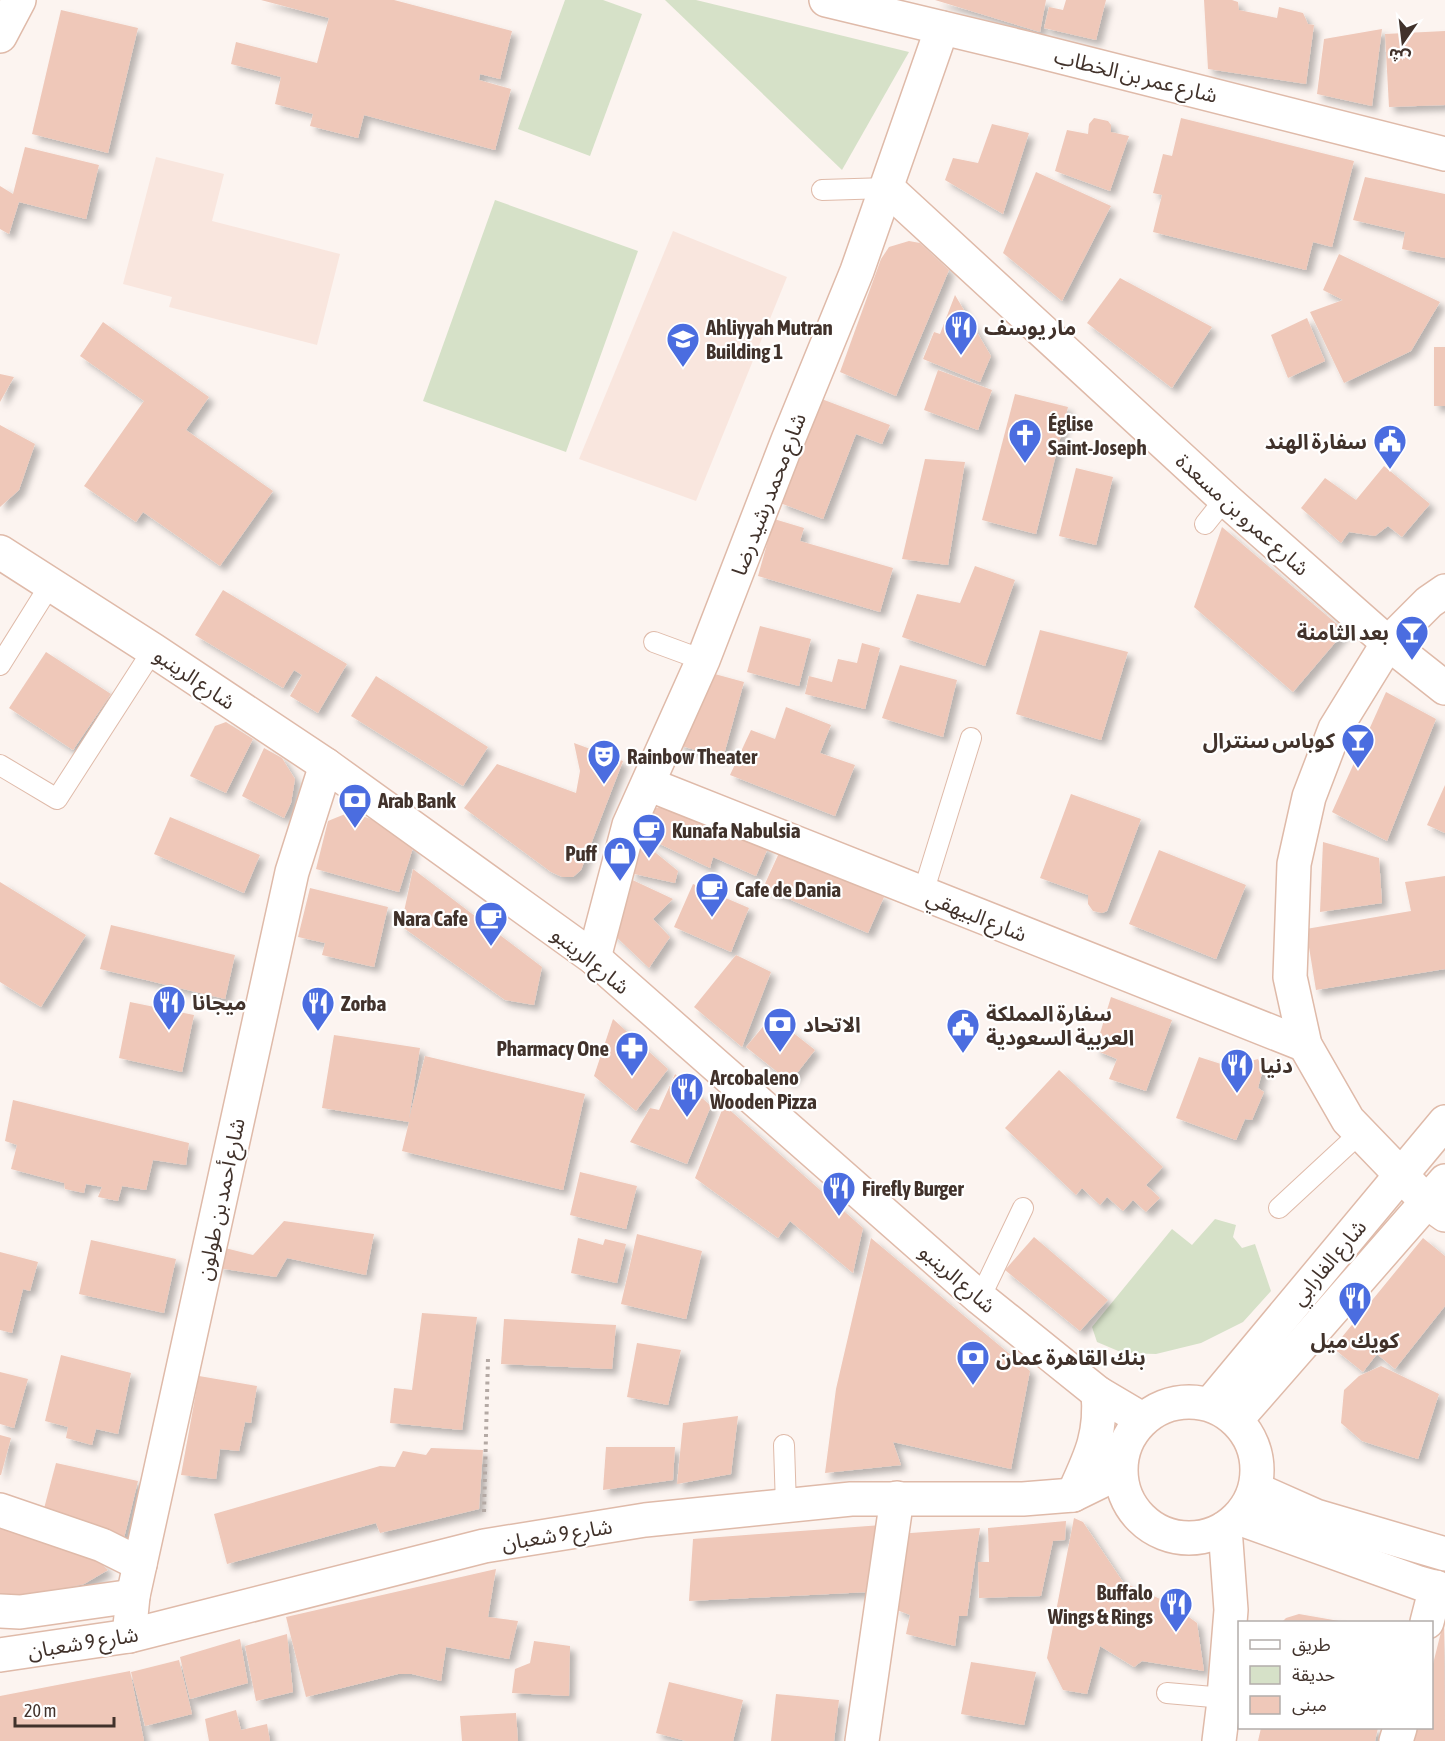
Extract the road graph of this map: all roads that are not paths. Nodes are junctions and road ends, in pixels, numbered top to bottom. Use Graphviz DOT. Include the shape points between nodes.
graph roads {
  1 [pos="19,0"];
  2 [pos="826,0"];
  3 [pos="942,28"];
  4 [pos="0,36"];
  5 [pos="1445,154"];
  6 [pos="887,188"];
  7 [pos="822,190"];
  8 [pos="1225,499"];
  9 [pos="1205,524"];
  10 [pos="0,552"];
  11 [pos="50,585"];
  12 [pos="1445,591"];
  13 [pos="654,642"];
  14 [pos="1388,643"];
  15 [pos="153,650"];
  16 [pos="703,660"];
  17 [pos="0,665"];
  18 [pos="1445,688"];
  19 [pos="971,738"];
  20 [pos="0,765"];
  21 [pos="326,765"];
  22 [pos="648,784"];
  23 [pos="923,893"];
  24 [pos="594,958"];
  25 [pos="1305,1045"];
  26 [pos="1445,1122"];
  27 [pos="1360,1133"];
  28 [pos="1401,1174"];
  29 [pos="1439,1199"];
  30 [pos="1023,1208"];
  31 [pos="1279,1208"];
  32 [pos="980,1298"];
  33 [pos="1098,1393"];
  34 [pos="1224,1411"];
  35 [pos="1142,1419"];
  36 [pos="784,1444"];
  37 [pos="1120,1473"];
  38 [pos="1255,1489"];
  39 [pos="1073,1495"];
  40 [pos="897,1498"];
  41 [pos="786,1506"];
  42 [pos="0,1510"];
  43 [pos="1232,1523"];
  44 [pos="1445,1554"];
  45 [pos="140,1564"];
  46 [pos="1440,1588"];
  47 [pos="133,1596"];
  48 [pos="0,1611"];
  49 [pos="1428,1621"];
  50 [pos="129,1636"];
  51 [pos="0,1655"];
  52 [pos="1167,1693"];
  53 [pos="1224,1698"];
  54 [pos="862,1741"];
  55 [pos="1219,1741"];
  1 -- 4 [label="street"];
  2 -- 3 [label="street, شارع عمر بن الخطاب"];
  3 -- 5 [label="street, شارع عمر بن الخطاب"];
  3 -- 6 [label="street, شارع محمد رشيد رضا"];
  6 -- 7 [label="lane"];
  6 -- 8 [label="street, شارع عمرو بن مسعدة"];
  6 -- 16 [label="street, شارع محمد رشيد رضا"];
  8 -- 9 [label="lane"];
  8 -- 14 [label="street, شارع عمرو بن مسعدة"];
  10 -- 11 [label="street, شارع الرينبو"];
  11 -- 15 [label="street, شارع الرينبو"];
  11 -- 17 [label="lane"];
  12 -- 14 [label="street"];
  13 -- 16 [label="lane"];
  14 -- 18 [label="street, شارع عمرو بن مسعدة"];
  14 -- 25 [label="street" via="1335,729 1309,797 1294,864 1290,977"];
  15 -- 20 [label="lane" via="57,800"];
  15 -- 21 [label="street, شارع الرينبو"];
  16 -- 22 [label="street, شارع محمد رشيد رضا"];
  19 -- 23 [label="lane"];
  21 -- 24 [label="street, شارع الرينبو"];
  21 -- 45 [label="street, شارع أحمد بن طولون" via="292,872"];
  22 -- 23 [label="street, شارع البيهقي"];
  22 -- 24 [label="street, شارع محمد رشيد رضا" via="629,825"];
  23 -- 25 [label="street, شارع البيهقي"];
  24 -- 32 [label="street, شارع الرينبو"];
  25 -- 27 [label="street"];
  26 -- 28 [label="street, شارع الفارابي"];
  27 -- 28 [label="street"];
  27 -- 31 [label="lane"];
  28 -- 29 [label="street"];
  28 -- 34 [label="street, شارع الفارابي"];
  29 -- 34 [label="street, شارع الفارابي"];
  30 -- 32 [label="lane"];
  32 -- 33 [label="street, شارع الرينبو"];
  33 -- 35 [label="street, شارع الرينبو"];
  33 -- 39 [label="street" via="1100,1416 1093,1451"];
  34 -- 35 [label="street" via="1178,1402"];
  34 -- 38 [label="street" via="1252,1442 1256,1455"];
  35 -- 37 [label="street" via="1122,1452"];
  36 -- 41 [label="lane"];
  37 -- 39 [label="street, شارع 9 شعبان"];
  37 -- 43 [label="street" via="1133,1511 1166,1535 1186,1539 1206,1536"];
  38 -- 43 [label="street" via="1248,1505"];
  38 -- 44 [label="street" via="1316,1516"];
  39 -- 40 [label="street, شارع 9 شعبان" via="1023,1499"];
  40 -- 41 [label="street, شارع 9 شعبان"];
  40 -- 54 [label="street"];
  41 -- 50 [label="street, شارع 9 شعبان" via="645,1520 484,1546"];
  42 -- 45 [label="street" via="102,1545"];
  43 -- 46 [label="street"];
  43 -- 53 [label="street"];
  45 -- 47 [label="street, شارع أحمد بن طولون"];
  46 -- 49 [label="street"];
  47 -- 48 [label="street" via="20,1612"];
  47 -- 50 [label="street, شارع أحمد بن طولون"];
  50 -- 51 [label="street, شارع 9 شعبان"];
  52 -- 53 [label="lane"];
  53 -- 55 [label="street"];
}
